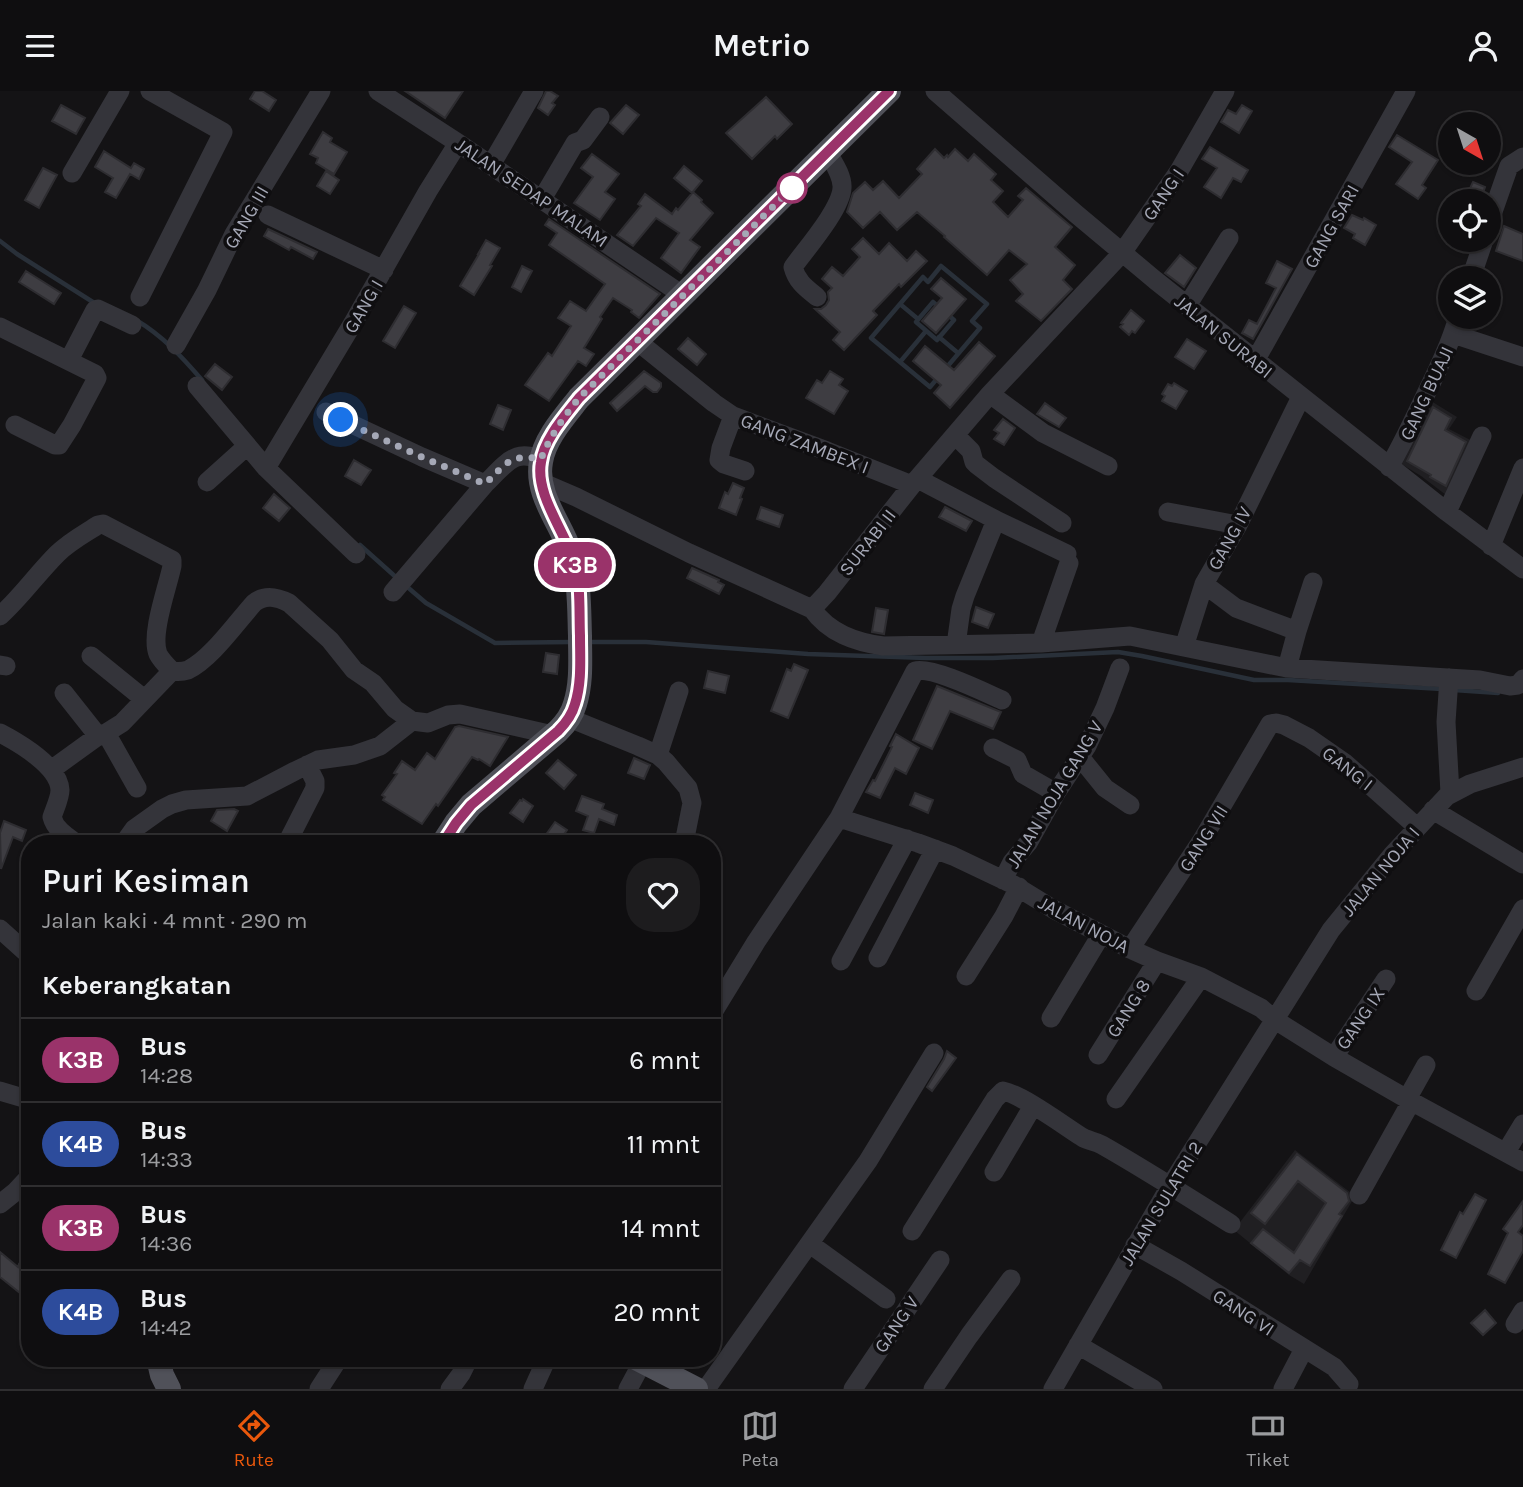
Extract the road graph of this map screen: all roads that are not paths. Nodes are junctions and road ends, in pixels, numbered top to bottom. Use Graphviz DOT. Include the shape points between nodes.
graph roads {
  1 [pos="120,91"];
  2 [pos="150,91"];
  3 [pos="321,91"];
  4 [pos="534,91"];
  5 [pos="889,91"];
  6 [pos="935,91"];
  7 [pos="1225,91"];
  8 [pos="1406,91"];
  9 [pos="382,92"];
  10 [pos="600,117"];
  11 [pos="458,143"];
  12 [pos="828,153"];
  13 [pos="1523,157"];
  14 [pos="491,165"];
  15 [pos="72,173"];
  16 [pos="1501,189"];
  17 [pos="542,199"];
  18 [pos="268,215"];
  19 [pos="1229,238"];
  20 [pos="1122,253"];
  21 [pos="384,270"];
  22 [pos="684,296"];
  23 [pos="140,297"];
  24 [pos="817,297"];
  25 [pos="1187,306"];
  26 [pos="132,325"];
  27 [pos="0,327"];
  28 [pos="1454,329"];
  29 [pos="1464,329"];
  30 [pos="637,341"];
  31 [pos="176,345"];
  32 [pos="1523,357"];
  33 [pos="69,360"];
  34 [pos="1255,361"];
  35 [pos="197,386"];
  36 [pos="990,394"];
  37 [pos="1301,397"];
  38 [pos="326,412"];
  39 [pos="733,416"];
  40 [pos="15,425"];
  41 [pos="956,435"];
  42 [pos="1482,436"];
  43 [pos="247,446"];
  44 [pos="269,464"];
  45 [pos="1108,467"];
  46 [pos="1389,467"];
  47 [pos="1523,468"];
  48 [pos="541,470"];
  49 [pos="745,471"];
  50 [pos="207,482"];
  51 [pos="915,482"];
  52 [pos="485,484"];
  53 [pos="1168,512"];
  54 [pos="1447,512"];
  55 [pos="996,520"];
  56 [pos="1062,523"];
  57 [pos="1238,525"];
  58 [pos="1491,546"];
  59 [pos="356,554"];
  60 [pos="1523,569"];
  61 [pos="1313,582"];
  62 [pos="1203,584"];
  63 [pos="398,586"];
  64 [pos="812,608"];
  65 [pos="0,616"];
  66 [pos="1297,631"];
  67 [pos="1041,643"];
  68 [pos="956,645"];
  69 [pos="1184,647"];
  70 [pos="91,656"];
  71 [pos="1120,668"];
  72 [pos="1287,668"];
  73 [pos="172,671"];
  74 [pos="1523,679"];
  75 [pos="1449,680"];
  76 [pos="679,691"];
  77 [pos="64,693"];
  78 [pos="144,699"];
  79 [pos="1002,700"];
  80 [pos="412,720"];
  81 [pos="1270,724"];
  82 [pos="561,727"];
  83 [pos="0,733"];
  84 [pos="102,735"];
  85 [pos="993,748"];
  86 [pos="658,755"];
  87 [pos="1080,757"];
  88 [pos="307,765"];
  89 [pos="1523,767"];
  90 [pos="51,771"];
  91 [pos="137,788"];
  92 [pos="1056,793"];
  93 [pos="1450,793"];
  94 [pos="1130,805"];
  95 [pos="1433,810"];
  96 [pos="839,818"];
  97 [pos="1417,827"];
  98 [pos="66,835"];
  99 [pos="130,835"];
  100 [pos="292,835"];
  101 [pos="448,835"];
  102 [pos="685,835"];
  103 [pos="906,839"];
  104 [pos="935,849"];
  105 [pos="1523,864"];
  106 [pos="1011,883"];
  107 [pos="1523,909"];
  108 [pos="0,929"];
  109 [pos="1101,935"];
  110 [pos="21,948"];
  111 [pos="1130,949"];
  112 [pos="878,958"];
  113 [pos="841,961"];
  114 [pos="1157,961"];
  115 [pos="966,976"];
  116 [pos="1201,977"];
  117 [pos="1386,979"];
  118 [pos="1476,991"];
  119 [pos="721,999"];
  120 [pos="1051,1018"];
  121 [pos="1275,1020"];
  122 [pos="934,1053"];
  123 [pos="1098,1055"];
  124 [pos="1334,1057"];
  125 [pos="1426,1065"];
  126 [pos="0,1091"];
  127 [pos="21,1097"];
  128 [pos="1116,1099"];
  129 [pos="1409,1100"];
  130 [pos="1033,1106"];
  131 [pos="1523,1124"];
  132 [pos="1514,1157"];
  133 [pos="994,1172"];
  134 [pos="21,1186"];
  135 [pos="1170,1186"];
  136 [pos="1359,1195"];
  137 [pos="0,1204"];
  138 [pos="1231,1224"];
  139 [pos="912,1231"];
  140 [pos="810,1244"];
  141 [pos="1135,1245"];
  142 [pos="940,1260"];
  143 [pos="1011,1279"];
  144 [pos="886,1299"];
  145 [pos="1078,1345"];
  146 [pos="1304,1349"];
  147 [pos="160,1367"];
  148 [pos="333,1367"];
  149 [pos="465,1367"];
  150 [pos="543,1367"];
  151 [pos="636,1367"];
  152 [pos="653,1367"];
  153 [pos="1349,1384"];
  154 [pos="1055,1388"];
  155 [pos="169,1389"];
  156 [pos="318,1389"];
  157 [pos="450,1389"];
  158 [pos="533,1389"];
  159 [pos="628,1389"];
  160 [pos="696,1389"];
  161 [pos="706,1389"];
  162 [pos="853,1389"];
  163 [pos="933,1389"];
  164 [pos="1153,1389"];
  165 [pos="1283,1389"];
  1 -- 15 [label="street"];
  2 -- 23 [label="street" via="223,132"];
  3 -- 31 [label="street, GANG III" via="234,234"];
  4 -- 14 [label="street"];
  5 -- 12 [label="main road"];
  6 -- 20 [label="street, JALAN SURABI"];
  7 -- 20 [label="street, GANG I" via="1202,134"];
  8 -- 34 [label="street, GANG SARI"];
  9 -- 11 [label="street, JALAN SEDAP MALAM"];
  10 -- 17 [label="street" via="583,140 575,143"];
  11 -- 14 [label="street, JALAN SEDAP MALAM"];
  11 -- 21 [label="street, GANG I"];
  12 -- 22 [label="main road"];
  12 -- 24 [label="street" via="842,187 839,199 793,267 802,285"];
  13 -- 16 [label="street" via="1509,166"];
  14 -- 17 [label="street, JALAN SEDAP MALAM"];
  17 -- 22 [label="street, JALAN SEDAP MALAM"];
  18 -- 21 [label="street"];
  19 -- 25 [label="street"];
  20 -- 25 [label="street, JALAN SURABI"];
  20 -- 36 [label="street, SURABI II"];
  21 -- 44 [label="street, GANG I"];
  22 -- 30 [label="main road"];
  25 -- 34 [label="street, JALAN SURABI"];
  26 -- 33 [label="street" via="95,310"];
  27 -- 33 [label="street"];
  28 -- 46 [label="street, GANG BUAJI"];
  29 -- 32 [label="street"];
  30 -- 39 [label="street, GANG ZAMBEX I"];
  30 -- 48 [label="main road" via="579,398 547,444"];
  33 -- 40 [label="street" via="97,378 61,443 55,445"];
  34 -- 37 [label="street, JALAN SURABI"];
  35 -- 43 [label="street"];
  36 -- 41 [label="street, SURABI II"];
  36 -- 45 [label="street" via="1043,433"];
  37 -- 46 [label="street, JALAN SURABI"];
  37 -- 57 [label="street, GANG IV"];
  38 -- 52 [label="street"];
  39 -- 49 [label="street" via="719,460"];
  39 -- 51 [label="street, GANG ZAMBEX I"];
  41 -- 51 [label="street, SURABI II"];
  41 -- 56 [label="street" via="977,465"];
  42 -- 54 [label="street"];
  43 -- 44 [label="street"];
  43 -- 50 [label="street"];
  44 -- 59 [label="street"];
  46 -- 54 [label="street, JALAN SURABI"];
  47 -- 58 [label="street"];
  48 -- 52 [label="street" via="526,456 518,456"];
  48 -- 64 [label="street" via="576,497"];
  48 -- 82 [label="main road" via="550,507 577,572 579,686 575,706"];
  51 -- 55 [label="street, GANG ZAMBEX I"];
  51 -- 64 [label="street, SURABI II"];
  52 -- 63 [label="street"];
  53 -- 57 [label="street"];
  54 -- 58 [label="street, JALAN SURABI"];
  55 -- 67 [label="street, GANG ZAMBEX I" via="1068,558"];
  55 -- 68 [label="street" via="965,596"];
  57 -- 62 [label="street, GANG IV"];
  58 -- 60 [label="street, JALAN SURABI"];
  61 -- 66 [label="street"];
  62 -- 66 [label="street, GANG IV" via="1236,608"];
  62 -- 69 [label="street"];
  64 -- 68 [label="street" via="833,630 870,644"];
  65 -- 73 [label="street" via="67,545 103,524 172,561 156,639 158,653"];
  66 -- 72 [label="street"];
  67 -- 68 [label="street"];
  67 -- 69 [label="street" via="1123,636"];
  69 -- 72 [label="street"];
  70 -- 78 [label="street"];
  71 -- 87 [label="street, JALAN NOJA GANG V"];
  72 -- 75 [label="street"];
  73 -- 78 [label="street"];
  73 -- 80 [label="street" via="186,671 201,660 261,598 281,599"];
  74 -- 75 [label="street" via="1514,686"];
  75 -- 93 [label="street"];
  76 -- 86 [label="street"];
  77 -- 84 [label="street"];
  78 -- 84 [label="street" via="122,723"];
  79 -- 96 [label="street" via="934,673 915,671"];
  80 -- 82 [label="street" via="425,723 460,714"];
  80 -- 88 [label="street" via="380,746"];
  81 -- 97 [label="street, GANG I" via="1284,725 1333,754"];
  81 -- 111 [label="street, GANG VII"];
  82 -- 86 [label="street"];
  82 -- 101 [label="main road" via="471,805"];
  83 -- 90 [label="street" via="23,745"];
  84 -- 90 [label="street"];
  84 -- 91 [label="street"];
  85 -- 92 [label="street" via="1017,760 1023,774"];
  86 -- 102 [label="street" via="688,788 691,803"];
  87 -- 92 [label="street, JALAN NOJA GANG V"];
  87 -- 94 [label="street" via="1105,788"];
  88 -- 99 [label="street" via="247,796 172,804"];
  88 -- 100 [label="street" via="315,788"];
  89 -- 93 [label="street, JALAN NOJA I"];
  90 -- 98 [label="street" via="60,787 52,821"];
  92 -- 106 [label="street, JALAN NOJA GANG V" via="1012,862"];
  93 -- 95 [label="street, JALAN NOJA I"];
  95 -- 97 [label="street, JALAN NOJA I"];
  95 -- 105 [label="street"];
  96 -- 103 [label="street, JALAN NOJA"];
  96 -- 119 [label="street"];
  97 -- 121 [label="street, JALAN NOJA I" via="1331,930"];
  103 -- 104 [label="street, JALAN NOJA"];
  103 -- 113 [label="street"];
  104 -- 106 [label="street, JALAN NOJA"];
  104 -- 112 [label="street"];
  106 -- 109 [label="street, JALAN NOJA"];
  106 -- 115 [label="street" via="1004,916"];
  107 -- 118 [label="street"];
  108 -- 110 [label="street"];
  109 -- 111 [label="street, JALAN NOJA"];
  109 -- 120 [label="street"];
  111 -- 114 [label="street, JALAN NOJA"];
  114 -- 116 [label="street, JALAN NOJA"];
  114 -- 123 [label="street, GANG 8"];
  116 -- 121 [label="street, JALAN NOJA"];
  116 -- 128 [label="street"];
  117 -- 124 [label="street, GANG IX"];
  121 -- 124 [label="street, JALAN NOJA"];
  121 -- 135 [label="street, JALAN SULATRI 2"];
  122 -- 140 [label="street"];
  124 -- 129 [label="street, JALAN NOJA"];
  125 -- 129 [label="street"];
  126 -- 127 [label="street"];
  129 -- 132 [label="street, JALAN NOJA"];
  129 -- 136 [label="street"];
  130 -- 133 [label="street"];
  130 -- 135 [label="street"];
  130 -- 139 [label="street" via="1006,1091 1000,1093"];
  131 -- 132 [label="street"];
  134 -- 137 [label="street"];
  135 -- 138 [label="street"];
  135 -- 141 [label="street, JALAN SULATRI 2"];
  140 -- 144 [label="street"];
  140 -- 161 [label="street"];
  141 -- 145 [label="street, JALAN SULATRI 2"];
  141 -- 146 [label="street, GANG VI"];
  142 -- 162 [label="street, GANG V"];
  143 -- 163 [label="street"];
  145 -- 154 [label="street, JALAN SULATRI 2"];
  145 -- 164 [label="street"];
  146 -- 153 [label="street, GANG VI" via="1334,1367"];
  146 -- 165 [label="street"];
  147 -- 155 [label="main road"];
  148 -- 156 [label="street"];
  149 -- 157 [label="street"];
  150 -- 158 [label="street"];
  151 -- 159 [label="street"];
  152 -- 160 [label="main road"];
}
